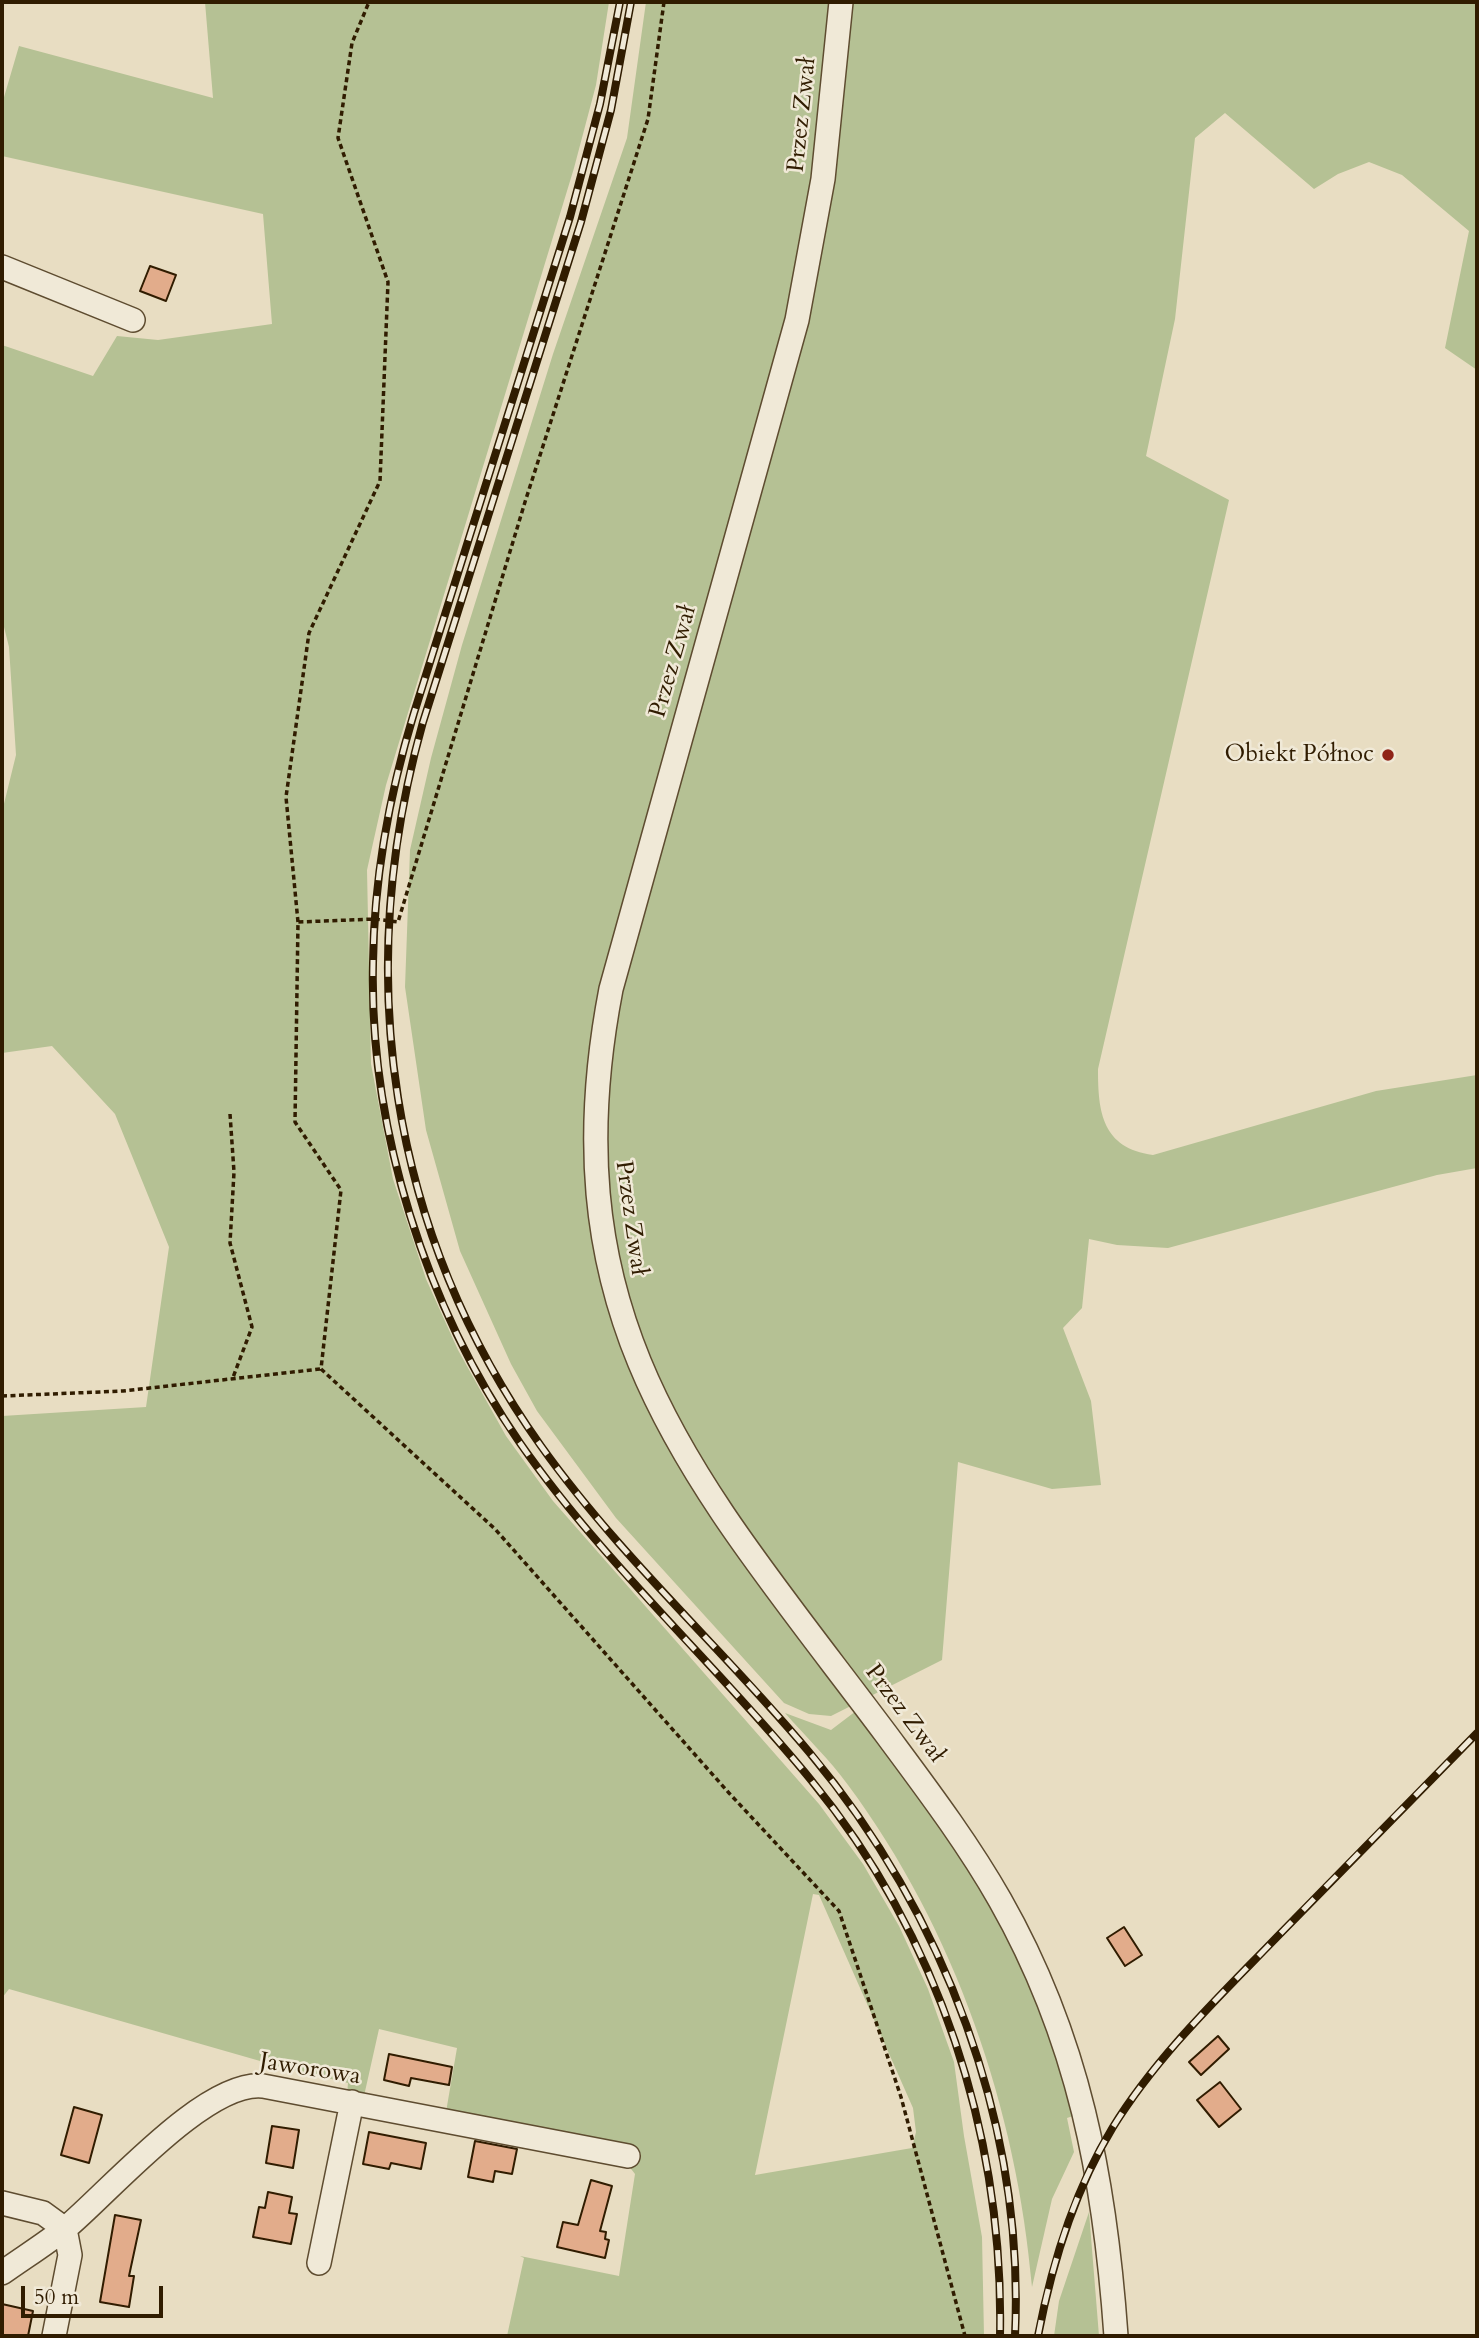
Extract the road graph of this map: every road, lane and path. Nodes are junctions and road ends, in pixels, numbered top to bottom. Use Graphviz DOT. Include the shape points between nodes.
graph roads {
  1 [pos="369,2"];
  2 [pos="664,2"];
  3 [pos="841,2"];
  4 [pos="2,267"];
  5 [pos="133,320"];
  6 [pos="298,922"];
  7 [pos="230,1114"];
  8 [pos="321,1369"];
  9 [pos="232,1380"];
  10 [pos="2,1396"];
  11 [pos="352,2102"];
  12 [pos="628,2156"];
  13 [pos="2,2203"];
  14 [pos="65,2229"];
  15 [pos="319,2263"];
  16 [pos="2,2273"];
  17 [pos="54,2336"];
  18 [pos="965,2336"];
  19 [pos="1116,2336"];
  1 -- 6 [label="path" via="352,43 338,138 388,282 380,481 309,633 286,797"];
  2 -- 6 [label="path" via="648,119 525,502 398,922"];
  3 -- 19 [label="street, Przez Zwał" via="823,179 797,320 609,998 595,1107 598,1208 621,1316 639,1367 677,1444 726,1520 945,1815 1027,1952 1085,2108 1106,2218"];
  4 -- 5 [label="street"];
  6 -- 8 [label="path" via="295,1122 341,1190"];
  7 -- 9 [label="path" via="234,1172 230,1243 252,1327"];
  8 -- 9 [label="path"];
  8 -- 18 [label="path" via="495,1529 729,1794 839,1910 901,2097"];
  9 -- 10 [label="path"];
  11 -- 12 [label="street, Jaworowa"];
  11 -- 14 [label="street, Jaworowa" via="251,2085 229,2091 142,2157"];
  11 -- 15 [label="street"];
  13 -- 14 [label="street" via="43,2213"];
  14 -- 16 [label="street, Jaworowa"];
  14 -- 17 [label="street" via="70,2255"];
}
